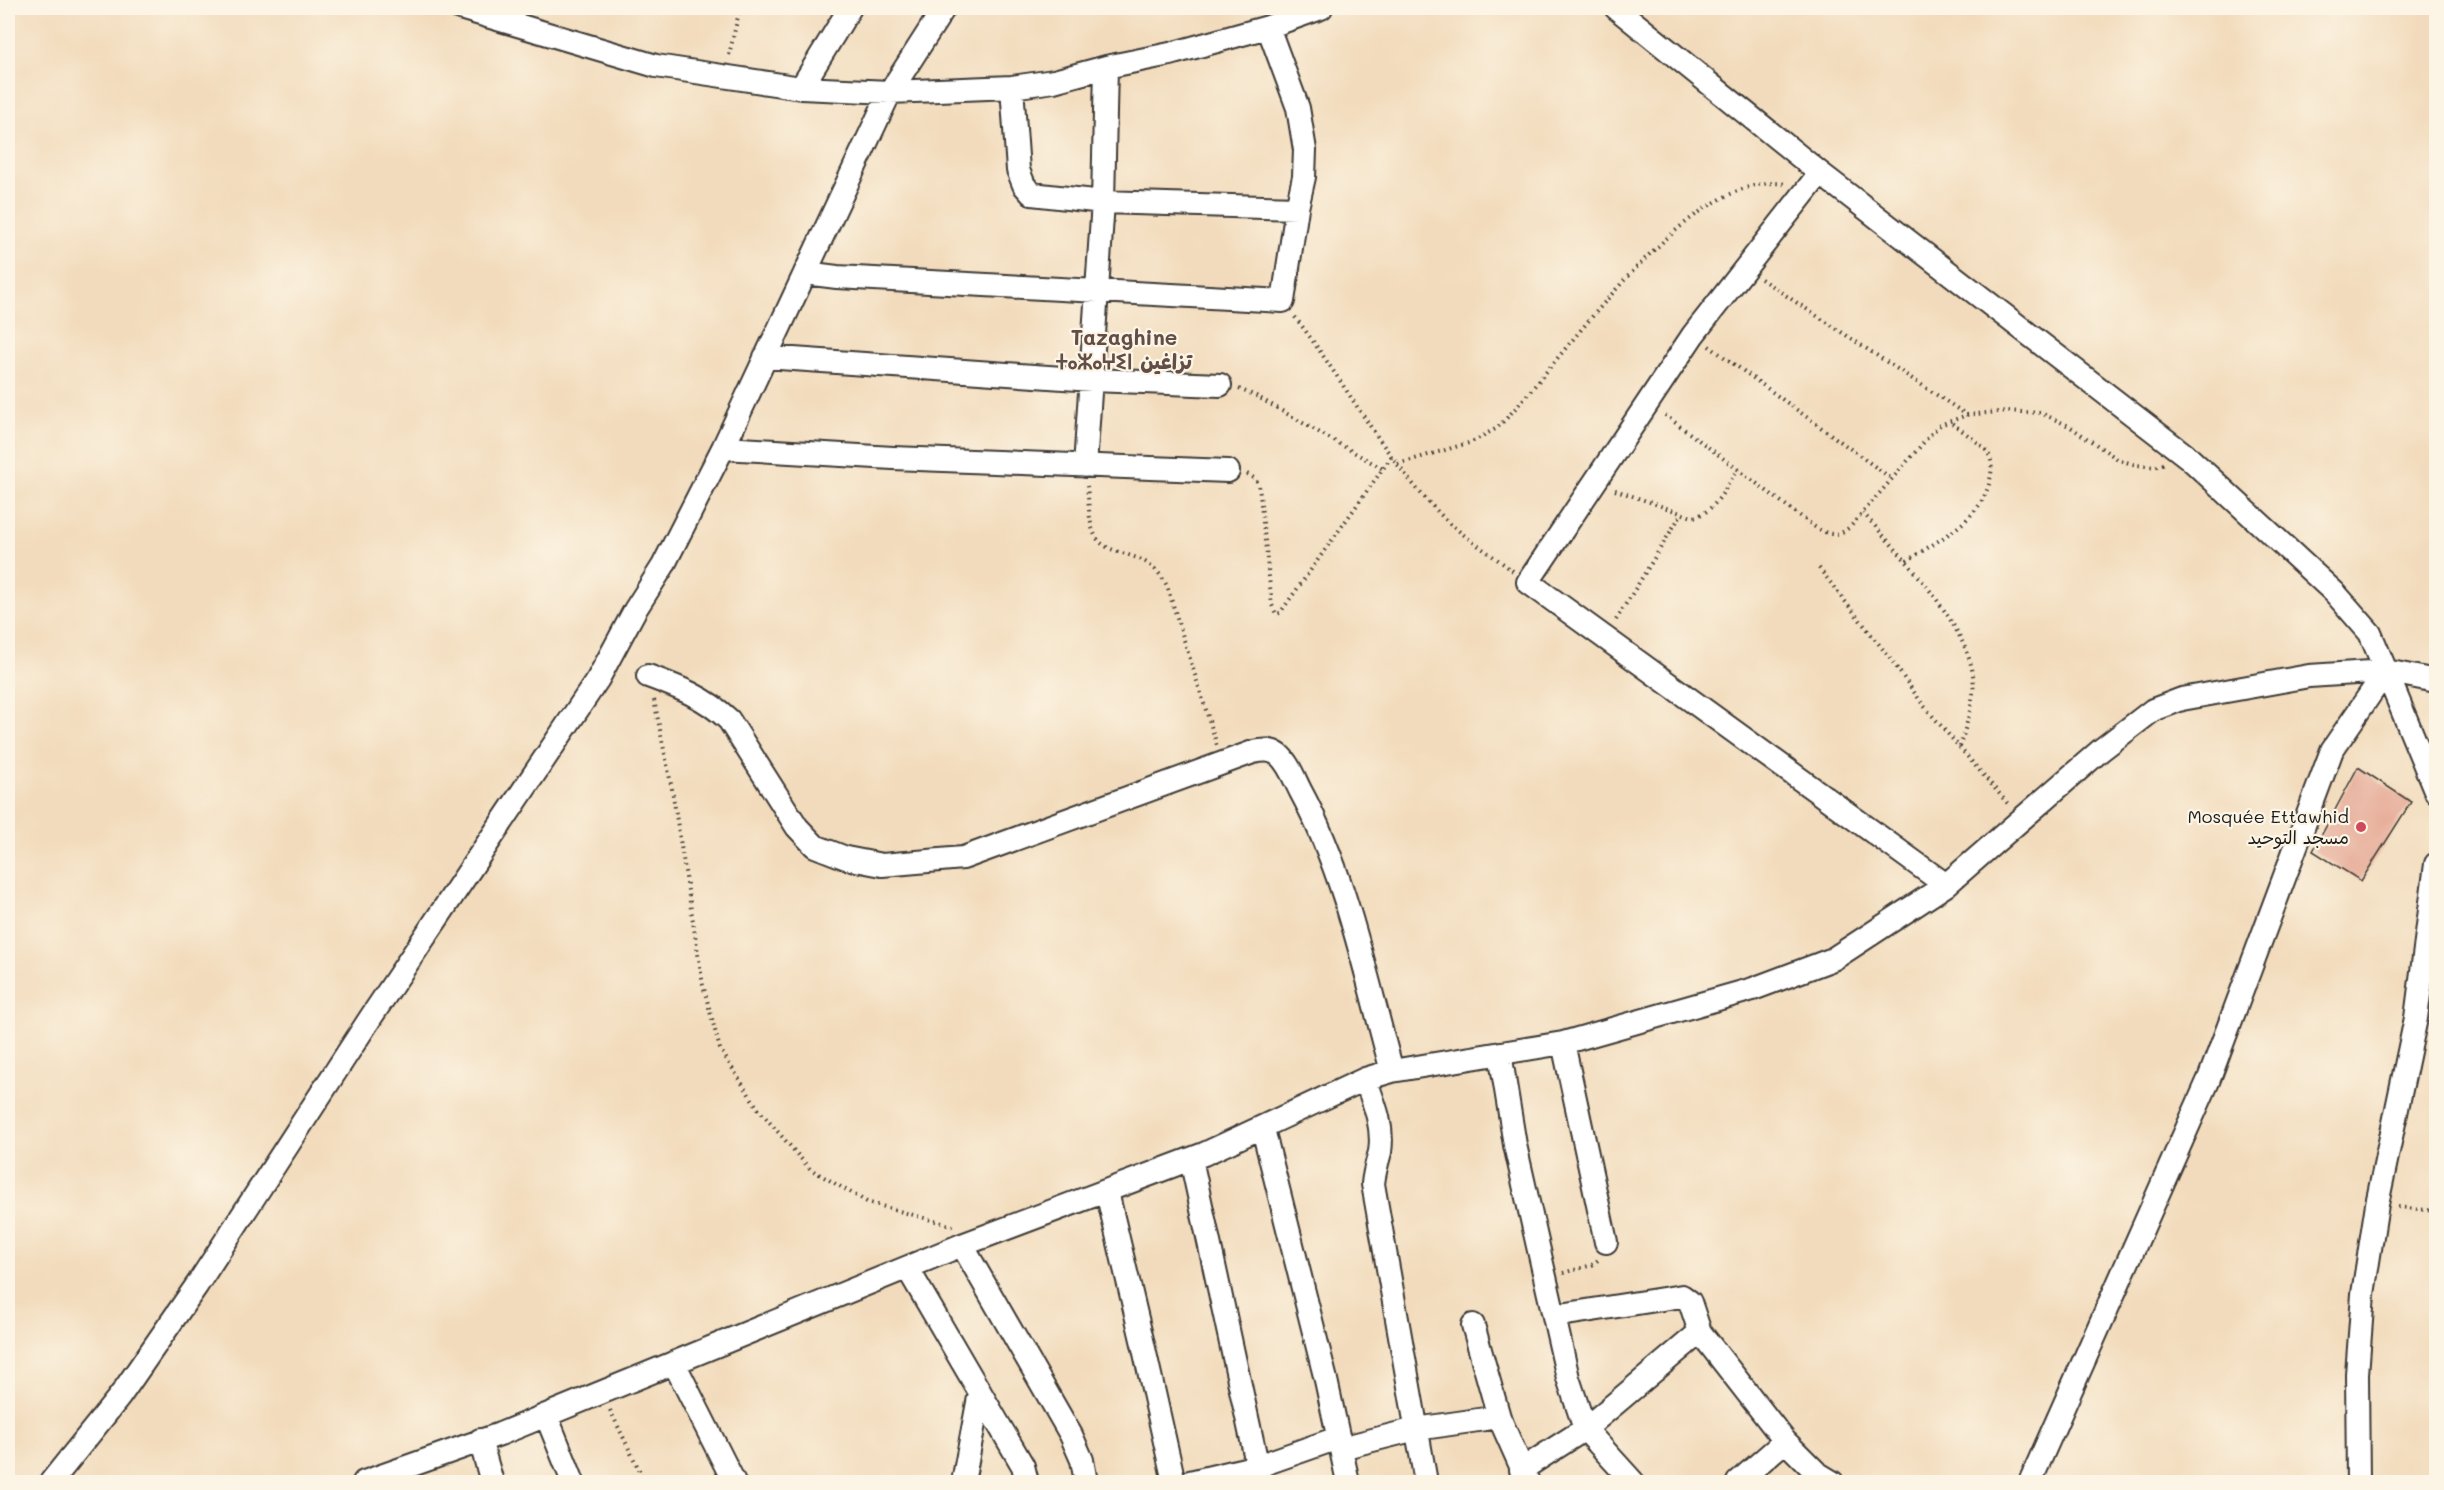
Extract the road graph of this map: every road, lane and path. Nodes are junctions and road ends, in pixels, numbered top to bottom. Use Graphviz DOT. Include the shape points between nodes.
graph roads {
  1 [pos="460,8"];
  2 [pos="740,8"];
  3 [pos="850,8"];
  4 [pos="945,8"];
  5 [pos="1321,8"];
  6 [pos="1616,8"];
  7 [pos="1268,27"];
  8 [pos="1106,67"];
  9 [pos="724,77"];
  10 [pos="1012,87"];
  11 [pos="801,88"];
  12 [pos="890,92"];
  13 [pos="1814,180"];
  14 [pos="1103,202"];
  15 [pos="1297,208"];
  16 [pos="1745,269"];
  17 [pos="805,273"];
  18 [pos="1098,292"];
  19 [pos="1283,301"];
  20 [pos="1694,335"];
  21 [pos="765,357"];
  22 [pos="1092,380"];
  23 [pos="1221,385"];
  24 [pos="1647,402"];
  25 [pos="1967,415"];
  26 [pos="1949,421"];
  27 [pos="723,448"];
  28 [pos="1392,456"];
  29 [pos="2189,458"];
  30 [pos="1398,464"];
  31 [pos="1085,466"];
  32 [pos="1383,469"];
  33 [pos="1738,469"];
  34 [pos="1228,471"];
  35 [pos="1892,479"];
  36 [pos="1594,483"];
  37 [pos="1682,513"];
  38 [pos="1863,513"];
  39 [pos="1907,561"];
  40 [pos="1819,568"];
  41 [pos="1528,582"];
  42 [pos="1604,639"];
  43 [pos="2386,671"];
  44 [pos="648,676"];
  45 [pos="2436,681"];
  46 [pos="1960,748"];
  47 [pos="1222,763"];
  48 [pos="2436,792"];
  49 [pos="2021,819"];
  50 [pos="2436,864"];
  51 [pos="1946,885"];
  52 [pos="1563,1043"];
  53 [pos="1500,1053"];
  54 [pos="1392,1071"];
  55 [pos="1365,1079"];
  56 [pos="1263,1129"];
  57 [pos="1191,1159"];
  58 [pos="1107,1192"];
  59 [pos="2377,1204"];
  60 [pos="2436,1211"];
  61 [pos="959,1236"];
  62 [pos="1606,1242"];
  63 [pos="908,1269"];
  64 [pos="1545,1278"];
  65 [pos="1554,1316"];
  66 [pos="1473,1325"];
  67 [pos="1700,1332"];
  68 [pos="674,1363"];
  69 [pos="980,1392"];
  70 [pos="602,1393"];
  71 [pos="546,1415"];
  72 [pos="1498,1417"];
  73 [pos="1416,1429"];
  74 [pos="1585,1429"];
  75 [pos="480,1440"];
  76 [pos="1785,1440"];
  77 [pos="1339,1443"];
  78 [pos="1260,1474"];
  79 [pos="399,1476"];
  80 [pos="1525,1476"];
  81 [pos="51,1482"];
  82 [pos="364,1482"];
  83 [pos="492,1482"];
  84 [pos="573,1482"];
  85 [pos="645,1482"];
  86 [pos="734,1482"];
  87 [pos="963,1482"];
  88 [pos="1027,1482"];
  89 [pos="1086,1482"];
  90 [pos="1173,1482"];
  91 [pos="1190,1482"];
  92 [pos="1348,1482"];
  93 [pos="1426,1482"];
  94 [pos="1631,1482"];
  95 [pos="1738,1482"];
  96 [pos="1832,1482"];
  97 [pos="2030,1482"];
  98 [pos="2358,1482"];
  1 -- 9 [label="street" via="656,66"];
  2 -- 9 [label="path"];
  3 -- 11 [label="street"];
  4 -- 12 [label="street"];
  5 -- 7 [label="street"];
  6 -- 13 [label="street"];
  7 -- 8 [label="street"];
  7 -- 15 [label="street" via="1298,108 1305,150"];
  8 -- 10 [label="street"];
  8 -- 14 [label="street"];
  9 -- 11 [label="street"];
  10 -- 12 [label="street"];
  10 -- 14 [label="street" via="1018,170 1024,185 1032,194"];
  11 -- 12 [label="street"];
  12 -- 17 [label="street"];
  13 -- 16 [label="street"];
  13 -- 29 [label="street"];
  13 -- 30 [label="path" via="1759,184 1722,197 1692,215 1632,272 1497,428 1472,442"];
  14 -- 15 [label="street"];
  14 -- 18 [label="street"];
  15 -- 19 [label="street"];
  16 -- 20 [label="street"];
  16 -- 25 [label="path"];
  17 -- 18 [label="street"];
  17 -- 21 [label="street"];
  18 -- 19 [label="street"];
  18 -- 22 [label="street"];
  19 -- 28 [label="path"];
  20 -- 24 [label="street"];
  20 -- 35 [label="path"];
  21 -- 22 [label="street"];
  21 -- 27 [label="street"];
  22 -- 23 [label="street"];
  22 -- 31 [label="street"];
  23 -- 32 [label="path" via="1256,396"];
  24 -- 33 [label="path"];
  24 -- 36 [label="street"];
  25 -- 26 [label="path"];
  25 -- 29 [label="path" via="2041,413 2069,426 2119,460 2136,465 2154,466"];
  26 -- 35 [label="path" via="1931,434"];
  26 -- 39 [label="path" via="1987,453 1993,466 1988,488 1969,519"];
  27 -- 31 [label="street"];
  27 -- 81 [label="street" via="663,566 598,679 197,1285 120,1396"];
  28 -- 30 [label="path"];
  28 -- 32 [label="path"];
  29 -- 43 [label="street" via="2335,593 2370,633"];
  30 -- 41 [label="path" via="1446,520"];
  31 -- 34 [label="street"];
  31 -- 47 [label="path" via="1096,538 1151,564 1167,586"];
  32 -- 34 [label="path" via="1285,608 1276,614 1259,486 1251,476"];
  33 -- 37 [label="path" via="1708,513 1692,517"];
  33 -- 38 [label="path" via="1823,532 1841,535"];
  35 -- 38 [label="path"];
  36 -- 37 [label="path"];
  36 -- 41 [label="street"];
  37 -- 42 [label="path"];
  38 -- 39 [label="path"];
  39 -- 46 [label="path" via="1961,638 1970,659 1972,695"];
  40 -- 46 [label="path"];
  41 -- 42 [label="street"];
  42 -- 51 [label="street"];
  43 -- 45 [label="street"];
  43 -- 48 [label="street"];
  43 -- 49 [label="street" via="2309,676 2182,699 2153,710"];
  43 -- 97 [label="street" via="2332,750 2209,1079"];
  44 -- 47 [label="street" via="693,693 729,720 797,827 816,846 846,858 882,865 963,858"];
  44 -- 61 [label="path" via="661,724 703,985 720,1049 759,1110 810,1169 867,1202"];
  46 -- 49 [label="path"];
  47 -- 54 [label="street" via="1267,750 1286,763 1321,828"];
  49 -- 51 [label="street"];
  50 -- 59 [label="street" via="2415,1018"];
  51 -- 52 [label="street" via="1833,959 1753,989"];
  52 -- 53 [label="street"];
  52 -- 62 [label="street"];
  53 -- 54 [label="street"];
  53 -- 64 [label="street" via="1515,1145"];
  54 -- 55 [label="street"];
  55 -- 56 [label="street"];
  55 -- 73 [label="street" via="1380,1119 1373,1184"];
  56 -- 57 [label="street"];
  56 -- 77 [label="street"];
  57 -- 58 [label="street"];
  57 -- 78 [label="street"];
  58 -- 61 [label="street"];
  58 -- 90 [label="street"];
  59 -- 60 [label="path"];
  59 -- 98 [label="street" via="2363,1294 2358,1363"];
  61 -- 63 [label="street"];
  61 -- 89 [label="street" via="1071,1435"];
  62 -- 64 [label="path" via="1604,1252 1592,1265"];
  63 -- 68 [label="street"];
  63 -- 69 [label="street"];
  64 -- 65 [label="street"];
  65 -- 67 [label="street" via="1682,1296 1690,1302"];
  65 -- 74 [label="street"];
  66 -- 72 [label="street"];
  67 -- 74 [label="street"];
  67 -- 76 [label="street"];
  68 -- 70 [label="street"];
  68 -- 86 [label="street"];
  69 -- 87 [label="street"];
  69 -- 88 [label="street" via="1023,1466"];
  70 -- 71 [label="street"];
  70 -- 85 [label="path"];
  71 -- 75 [label="street"];
  71 -- 84 [label="street"];
  72 -- 73 [label="street"];
  72 -- 80 [label="street"];
  73 -- 77 [label="street"];
  73 -- 93 [label="street"];
  74 -- 80 [label="street"];
  74 -- 94 [label="street"];
  75 -- 79 [label="street"];
  75 -- 83 [label="street"];
  76 -- 95 [label="street"];
  76 -- 96 [label="street" via="1817,1473"];
  77 -- 78 [label="street"];
  77 -- 92 [label="street"];
  78 -- 91 [label="street"];
  79 -- 82 [label="street"];
}
